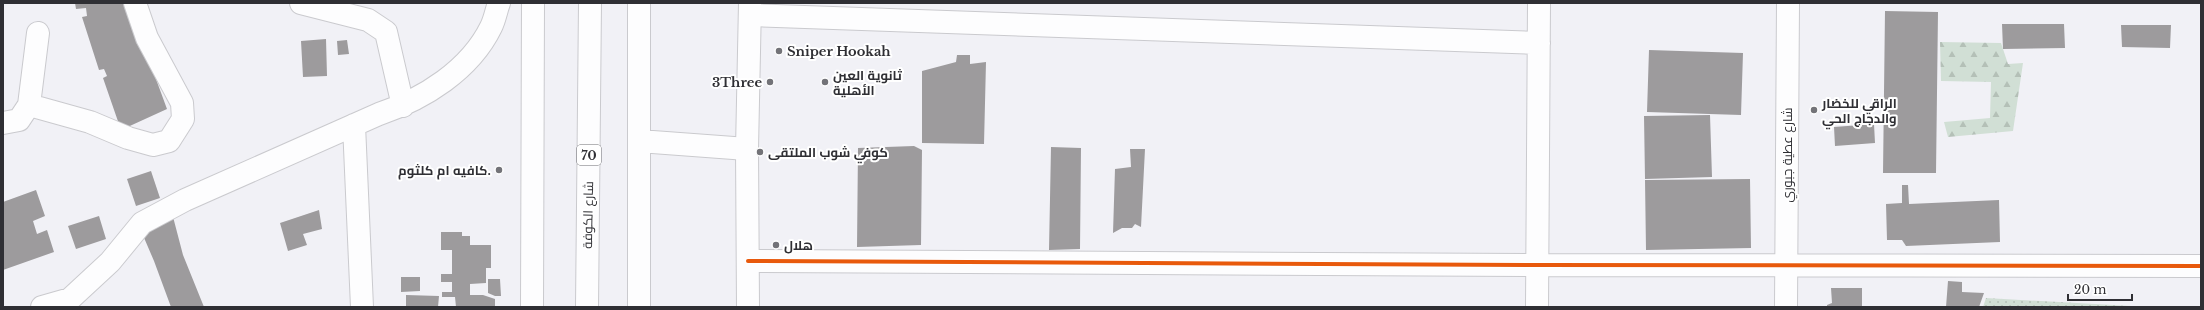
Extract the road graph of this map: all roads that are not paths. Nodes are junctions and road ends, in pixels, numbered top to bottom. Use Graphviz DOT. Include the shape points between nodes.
graph roads {
  1 [pos="135,3"];
  2 [pos="301,3"];
  3 [pos="499,3"];
  4 [pos="533,3"];
  5 [pos="590,3"];
  6 [pos="639,3"];
  7 [pos="1540,3"];
  8 [pos="1788,3"];
  9 [pos="750,9"];
  10 [pos="38,33"];
  11 [pos="1539,43"];
  12 [pos="29,105"];
  13 [pos="403,106"];
  14 [pos="3,123"];
  15 [pos="354,125"];
  16 [pos="639,140"];
  17 [pos="747,149"];
  18 [pos="748,261"];
  19 [pos="1538,265"];
  20 [pos="1787,265"];
  21 [pos="2201,266"];
  22 [pos="73,303"];
  23 [pos="42,307"];
  24 [pos="362,307"];
  25 [pos="532,307"];
  26 [pos="587,307"];
  27 [pos="639,307"];
  28 [pos="748,307"];
  29 [pos="1537,307"];
  30 [pos="1786,307"];
  1 -- 12 [label="main road" via="146,38 182,104 182,119 169,141 153,145 90,122"];
  2 -- 13 [label="main road" via="368,20 386,32"];
  3 -- 13 [label="main road" via="491,26 464,65 432,89"];
  4 -- 25 [label="main road"];
  5 -- 26 [label="main road, شارع الكوفة / 70"];
  6 -- 16 [label="main road"];
  7 -- 11 [label="main road"];
  8 -- 20 [label="main road, شارع عطية جبوري"];
  9 -- 11 [label="main road"];
  9 -- 17 [label="main road"];
  10 -- 12 [label="main road"];
  11 -- 19 [label="main road"];
  12 -- 14 [label="main road" via="19,120"];
  13 -- 15 [label="main road"];
  15 -- 22 [label="main road" via="185,200 142,223"];
  15 -- 24 [label="main road"];
  16 -- 17 [label="main road"];
  16 -- 27 [label="main road"];
  17 -- 18 [label="main road"];
  18 -- 19 [label="main road"];
  18 -- 28 [label="main road"];
  19 -- 20 [label="main road"];
  19 -- 29 [label="main road"];
  20 -- 21 [label="main road"];
  20 -- 30 [label="main road, شارع عطية جبوري"];
  22 -- 23 [label="main road"];
}
